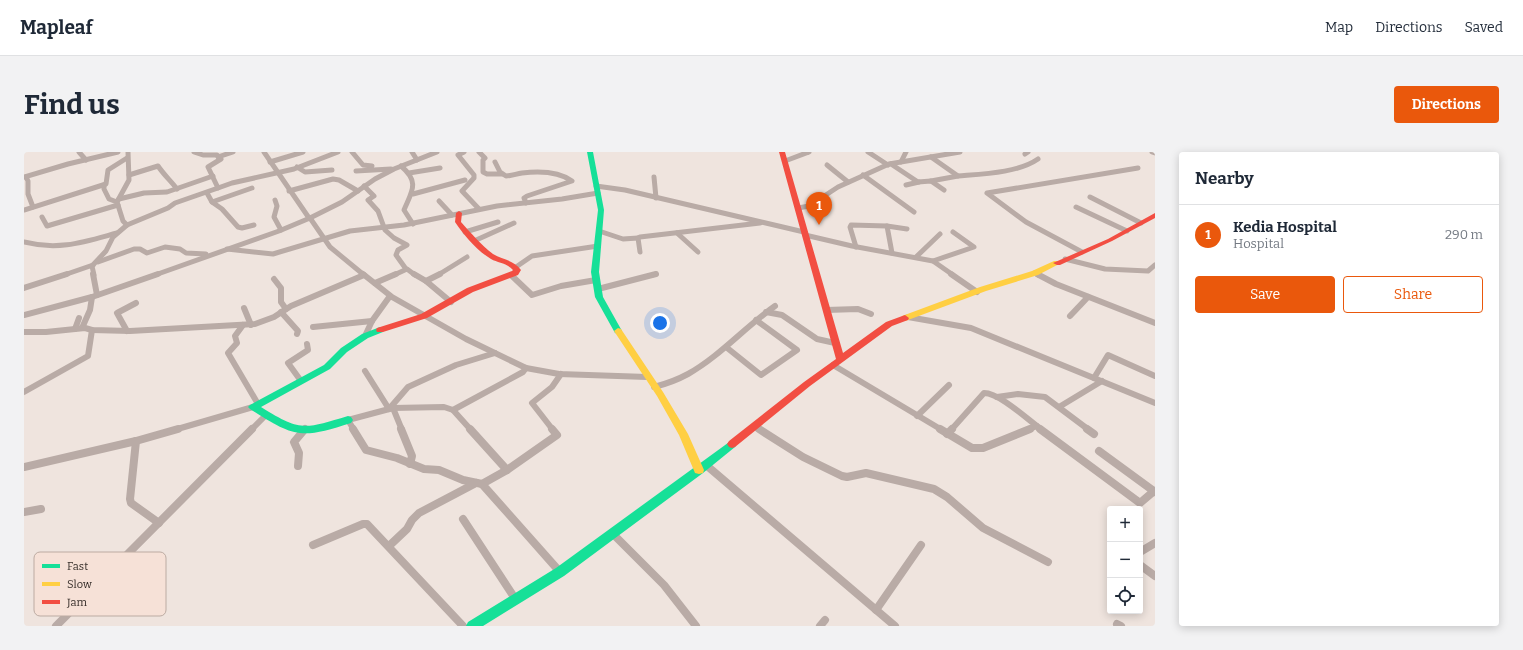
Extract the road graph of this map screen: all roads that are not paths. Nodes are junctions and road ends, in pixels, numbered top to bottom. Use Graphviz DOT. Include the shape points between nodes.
graph roads {
  1 [pos="79,152"];
  2 [pos="118,152"];
  3 [pos="128,152"];
  4 [pos="194,152"];
  5 [pos="233,152"];
  6 [pos="264,152"];
  7 [pos="302,152"];
  8 [pos="338,152"];
  9 [pos="352,152"];
  10 [pos="412,152"];
  11 [pos="437,152"];
  12 [pos="464,152"];
  13 [pos="479,152"];
  14 [pos="590,152"];
  15 [pos="809,152"];
  16 [pos="868,152"];
  17 [pos="906,152"];
  18 [pos="960,152"];
  19 [pos="783,156"];
  20 [pos="218,157"];
  21 [pos="931,157"];
  22 [pos="127,158"];
  23 [pos="1038,159"];
  24 [pos="86,160"];
  25 [pos="417,160"];
  26 [pos="270,162"];
  27 [pos="495,162"];
  28 [pos="901,162"];
  29 [pos="889,164"];
  30 [pos="826,165"];
  31 [pos="372,166"];
  32 [pos="401,166"];
  33 [pos="297,167"];
  34 [pos="440,168"];
  35 [pos="1138,168"];
  36 [pos="332,170"];
  37 [pos="394,170"];
  38 [pos="356,171"];
  39 [pos="277,173"];
  40 [pos="410,173"];
  41 [pos="502,174"];
  42 [pos="129,175"];
  43 [pos="863,175"];
  44 [pos="213,176"];
  45 [pos="958,176"];
  46 [pos="25,177"];
  47 [pos="654,177"];
  48 [pos="464,180"];
  49 [pos="931,181"];
  50 [pos="848,182"];
  51 [pos="919,182"];
  52 [pos="104,185"];
  53 [pos="906,185"];
  54 [pos="364,186"];
  55 [pos="218,188"];
  56 [pos="252,188"];
  57 [pos="177,189"];
  58 [pos="597,190"];
  59 [pos="944,190"];
  60 [pos="290,191"];
  61 [pos="358,191"];
  62 [pos="207,193"];
  63 [pos="413,194"];
  64 [pos="1090,197"];
  65 [pos="656,198"];
  66 [pos="275,200"];
  67 [pos="438,201"];
  68 [pos="118,202"];
  69 [pos="212,202"];
  70 [pos="526,203"];
  71 [pos="33,207"];
  72 [pos="1076,207"];
  73 [pos="798,208"];
  74 [pos="24,210"];
  75 [pos="479,210"];
  76 [pos="914,212"];
  77 [pos="456,214"];
  78 [pos="1155,215"];
  79 [pos="42,217"];
  80 [pos="310,218"];
  81 [pos="498,222"];
  82 [pos="514,223"];
  83 [pos="764,223"];
  84 [pos="1141,223"];
  85 [pos="413,224"];
  86 [pos="127,225"];
  87 [pos="254,226"];
  88 [pos="887,226"];
  89 [pos="383,228"];
  90 [pos="907,229"];
  91 [pos="281,230"];
  92 [pos="599,231"];
  93 [pos="1127,231"];
  94 [pos="465,232"];
  95 [pos="953,232"];
  96 [pos="117,233"];
  97 [pos="677,233"];
  98 [pos="805,233"];
  99 [pos="940,234"];
  100 [pos="638,238"];
  101 [pos="324,239"];
  102 [pos="474,241"];
  103 [pos="24,242"];
  104 [pos="598,246"];
  105 [pos="856,247"];
  106 [pos="225,249"];
  107 [pos="106,251"];
  108 [pos="640,252"];
  109 [pos="698,252"];
  110 [pos="1082,252"];
  111 [pos="122,253"];
  112 [pos="892,253"];
  113 [pos="210,254"];
  114 [pos="467,257"];
  115 [pos="916,257"];
  116 [pos="1065,259"];
  117 [pos="933,261"];
  118 [pos="94,264"];
  119 [pos="1155,265"];
  120 [pos="516,267"];
  121 [pos="406,269"];
  122 [pos="1035,273"];
  123 [pos="656,274"];
  124 [pos="364,275"];
  125 [pos="511,275"];
  126 [pos="274,279"];
  127 [pos="426,281"];
  128 [pos="375,283"];
  129 [pos="597,284"];
  130 [pos="24,288"];
  131 [pos="977,292"];
  132 [pos="94,296"];
  133 [pos="390,296"];
  134 [pos="1088,297"];
  135 [pos="450,302"];
  136 [pos="136,304"];
  137 [pos="775,306"];
  138 [pos="244,308"];
  139 [pos="826,310"];
  140 [pos="284,311"];
  141 [pos="766,312"];
  142 [pos="871,314"];
  143 [pos="24,315"];
  144 [pos="424,316"];
  145 [pos="1070,316"];
  146 [pos="908,317"];
  147 [pos="79,318"];
  148 [pos="756,320"];
  149 [pos="372,321"];
  150 [pos="1155,323"];
  151 [pos="251,324"];
  152 [pos="243,325"];
  153 [pos="312,327"];
  154 [pos="79,328"];
  155 [pos="92,330"];
  156 [pos="127,331"];
  157 [pos="24,332"];
  158 [pos="297,334"];
  159 [pos="365,336"];
  160 [pos="835,343"];
  161 [pos="308,344"];
  162 [pos="726,347"];
  163 [pos="495,353"];
  164 [pos="836,362"];
  165 [pos="526,368"];
  166 [pos="365,371"];
  167 [pos="561,374"];
  168 [pos="1155,376"];
  169 [pos="647,377"];
  170 [pos="1098,379"];
  171 [pos="301,380"];
  172 [pos="949,385"];
  173 [pos="654,387"];
  174 [pos="24,392"];
  175 [pos="997,397"];
  176 [pos="1155,403"];
  177 [pos="256,406"];
  178 [pos="1059,407"];
  179 [pos="391,408"];
  180 [pos="453,410"];
  181 [pos="266,415"];
  182 [pos="917,416"];
  183 [pos="348,420"];
  184 [pos="754,426"];
  185 [pos="1037,426"];
  186 [pos="305,429"];
  187 [pos="947,434"];
  188 [pos="1094,434"];
  189 [pos="136,441"];
  190 [pos="1099,452"];
  191 [pos="410,464"];
  192 [pos="298,466"];
  193 [pos="24,467"];
  194 [pos="702,467"];
  195 [pos="507,470"];
  196 [pos="479,483"];
  197 [pos="1155,491"];
  198 [pos="41,509"];
  199 [pos="24,512"];
  200 [pos="463,519"];
  201 [pos="159,523"];
  202 [pos="612,533"];
  203 [pos="1155,543"];
  204 [pos="313,545"];
  205 [pos="921,545"];
  206 [pos="389,546"];
  207 [pos="1143,550"];
  208 [pos="130,552"];
  209 [pos="1048,562"];
  210 [pos="1143,567"];
  211 [pos="560,572"];
  212 [pos="1155,576"];
  213 [pos="516,600"];
  214 [pos="876,610"];
  215 [pos="66,616"];
  216 [pos="56,626"];
  217 [pos="463,626"];
  218 [pos="472,626"];
  219 [pos="696,626"];
  220 [pos="895,626"];
  1 -- 24 [label="street"];
  2 -- 24 [label="street"];
  3 -- 22 [label="street"];
  4 -- 20 [label="street"];
  5 -- 20 [label="street"];
  6 -- 26 [label="street"];
  7 -- 26 [label="street"];
  8 -- 33 [label="street"];
  9 -- 31 [label="street" via="363,165"];
  10 -- 25 [label="street"];
  11 -- 25 [label="street"];
  12 -- 75 [label="street" via="458,155 474,178 462,191"];
  13 -- 41 [label="street" via="485,158 483,172"];
  14 -- 58 [label="street"];
  15 -- 19 [label="street"];
  16 -- 29 [label="street"];
  17 -- 28 [label="street"];
  18 -- 21 [label="street"];
  19 -- 73 [label="street"];
  20 -- 44 [label="street" via="220,160 208,166"];
  21 -- 28 [label="street"];
  21 -- 45 [label="street"];
  22 -- 42 [label="street"];
  22 -- 52 [label="street" via="105,171 107,183"];
  23 -- 45 [label="street" via="1012,169"];
  24 -- 46 [label="street"];
  25 -- 32 [label="street"];
  26 -- 39 [label="street"];
  27 -- 41 [label="street"];
  28 -- 29 [label="street"];
  29 -- 43 [label="street"];
  29 -- 51 [label="street"];
  30 -- 50 [label="street"];
  32 -- 37 [label="street"];
  32 -- 40 [label="street"];
  33 -- 36 [label="street" via="305,172"];
  33 -- 39 [label="street"];
  34 -- 40 [label="street"];
  35 -- 110 [label="street" via="987,193 1026,222"];
  37 -- 38 [label="street"];
  37 -- 54 [label="street"];
  39 -- 55 [label="street" via="232,182"];
  39 -- 60 [label="street"];
  40 -- 63 [label="street"];
  41 -- 70 [label="street" via="509,176 548,171 572,181 527,196 524,198"];
  42 -- 57 [label="street" via="158,166"];
  42 -- 68 [label="street" via="128,183"];
  43 -- 50 [label="street"];
  43 -- 76 [label="street"];
  44 -- 55 [label="street"];
  44 -- 57 [label="street"];
  45 -- 49 [label="street"];
  46 -- 71 [label="street"];
  47 -- 65 [label="street"];
  48 -- 63 [label="street"];
  49 -- 51 [label="street"];
  49 -- 59 [label="street"];
  50 -- 73 [label="street" via="813,204"];
  51 -- 53 [label="street"];
  52 -- 68 [label="street" via="109,199"];
  52 -- 71 [label="street"];
  54 -- 61 [label="street"];
  54 -- 89 [label="street" via="374,196 368,200 378,211"];
  55 -- 62 [label="street"];
  56 -- 69 [label="street"];
  57 -- 68 [label="street" via="163,193 144,193"];
  58 -- 65 [label="street" via="612,187"];
  58 -- 70 [label="street" via="562,199"];
  58 -- 92 [label="street" via="601,210"];
  60 -- 61 [label="street" via="333,179"];
  60 -- 80 [label="street"];
  61 -- 80 [label="street"];
  62 -- 69 [label="street"];
  62 -- 86 [label="street" via="175,203"];
  63 -- 85 [label="street" via="404,210"];
  64 -- 84 [label="street"];
  65 -- 83 [label="street"];
  66 -- 91 [label="street" via="277,206 274,217"];
  67 -- 77 [label="street"];
  68 -- 79 [label="street" via="47,226"];
  68 -- 86 [label="street" via="123,221"];
  69 -- 87 [label="street" via="238,227"];
  70 -- 75 [label="street"];
  71 -- 74 [label="street"];
  72 -- 93 [label="street"];
  73 -- 98 [label="street"];
  75 -- 77 [label="street"];
  77 -- 85 [label="street"];
  77 -- 94 [label="street"];
  78 -- 84 [label="street"];
  80 -- 91 [label="street"];
  80 -- 101 [label="street"];
  81 -- 94 [label="street"];
  82 -- 102 [label="street"];
  83 -- 97 [label="street"];
  83 -- 98 [label="street"];
  84 -- 93 [label="street"];
  85 -- 89 [label="street"];
  86 -- 96 [label="street"];
  88 -- 90 [label="street"];
  88 -- 105 [label="street" via="850,226"];
  88 -- 112 [label="street"];
  89 -- 101 [label="street" via="350,231"];
  89 -- 121 [label="street" via="391,237 407,245 398,250 396,255"];
  91 -- 106 [label="street"];
  92 -- 100 [label="street" via="623,239"];
  92 -- 104 [label="street"];
  93 -- 110 [label="street"];
  94 -- 102 [label="street"];
  95 -- 117 [label="street" via="974,247"];
  96 -- 103 [label="street" via="67,246 39,246"];
  96 -- 107 [label="street"];
  97 -- 100 [label="street"];
  97 -- 109 [label="street"];
  98 -- 105 [label="street"];
  98 -- 139 [label="street"];
  99 -- 115 [label="street"];
  100 -- 108 [label="street"];
  101 -- 106 [label="street" via="272,254"];
  101 -- 124 [label="street"];
  102 -- 120 [label="street" via="495,258 510,262"];
  104 -- 120 [label="street" via="532,256"];
  104 -- 129 [label="street"];
  105 -- 112 [label="street"];
  106 -- 113 [label="street"];
  107 -- 111 [label="street"];
  107 -- 118 [label="street"];
  110 -- 116 [label="street"];
  111 -- 113 [label="street" via="138,249 147,253 165,247 180,249 186,253"];
  111 -- 118 [label="street"];
  112 -- 115 [label="street"];
  113 -- 132 [label="street"];
  114 -- 127 [label="street"];
  115 -- 117 [label="street"];
  116 -- 119 [label="street" via="1105,269 1148,272"];
  116 -- 122 [label="street"];
  117 -- 131 [label="street"];
  118 -- 130 [label="street"];
  118 -- 132 [label="street"];
  120 -- 125 [label="street" via="517,270"];
  121 -- 127 [label="street"];
  121 -- 128 [label="street"];
  122 -- 131 [label="street"];
  122 -- 134 [label="street"];
  123 -- 129 [label="street"];
  124 -- 128 [label="street"];
  124 -- 140 [label="street"];
  125 -- 129 [label="street" via="532,295 561,286"];
  125 -- 135 [label="street" via="478,286"];
  126 -- 140 [label="street" via="281,288"];
  127 -- 135 [label="street"];
  128 -- 133 [label="street"];
  129 -- 169 [label="street" via="599,297"];
  131 -- 146 [label="street"];
  132 -- 143 [label="street"];
  132 -- 154 [label="street" via="90,310"];
  133 -- 144 [label="street"];
  133 -- 149 [label="street"];
  134 -- 145 [label="street"];
  134 -- 150 [label="street"];
  135 -- 144 [label="street"];
  136 -- 156 [label="street" via="117,313"];
  137 -- 141 [label="street"];
  138 -- 151 [label="street"];
  139 -- 142 [label="street" via="858,310"];
  139 -- 160 [label="street"];
  140 -- 151 [label="street"];
  140 -- 158 [label="street" via="298,331"];
  141 -- 148 [label="street"];
  141 -- 160 [label="street" via="782,315 817,339"];
  144 -- 159 [label="street"];
  144 -- 163 [label="street"];
  146 -- 164 [label="street" via="889,324"];
  146 -- 170 [label="street" via="971,328"];
  147 -- 154 [label="street"];
  148 -- 162 [label="street"];
  148 -- 162 [label="street" via="797,350 760,377"];
  149 -- 153 [label="street"];
  149 -- 159 [label="street"];
  151 -- 152 [label="street"];
  152 -- 156 [label="street"];
  152 -- 177 [label="street" via="235,336 237,343 228,354"];
  154 -- 155 [label="street"];
  154 -- 157 [label="street"];
  155 -- 156 [label="street"];
  155 -- 174 [label="street" via="88,356"];
  159 -- 171 [label="street" via="344,350 326,367"];
  160 -- 164 [label="street"];
  161 -- 171 [label="street" via="308,350 288,363"];
  162 -- 173 [label="street" via="677,380"];
  163 -- 165 [label="street"];
  163 -- 179 [label="street" via="456,365 408,387"];
  164 -- 182 [label="street"];
  164 -- 184 [label="street"];
  165 -- 167 [label="street"];
  165 -- 180 [label="street"];
  166 -- 179 [label="street"];
  167 -- 169 [label="street"];
  167 -- 195 [label="street" via="549,392 532,403 557,435"];
  168 -- 170 [label="street" via="1108,355"];
  169 -- 173 [label="street"];
  170 -- 176 [label="street"];
  170 -- 178 [label="street"];
  171 -- 177 [label="street"];
  172 -- 182 [label="street"];
  173 -- 194 [label="street"];
  175 -- 178 [label="street" via="1012,394 1041,396"];
  175 -- 185 [label="street"];
  175 -- 187 [label="street" via="984,393"];
  177 -- 181 [label="street"];
  177 -- 189 [label="street"];
  178 -- 188 [label="street"];
  179 -- 180 [label="street" via="444,406"];
  179 -- 183 [label="street"];
  179 -- 191 [label="street" via="412,456"];
  180 -- 195 [label="street"];
  181 -- 186 [label="street" via="299,430"];
  181 -- 201 [label="street"];
  182 -- 187 [label="street"];
  183 -- 186 [label="street"];
  183 -- 191 [label="street" via="366,450"];
  184 -- 194 [label="street"];
  184 -- 209 [label="street" via="803,457 845,477 866,473 934,489 983,528"];
  185 -- 187 [label="street" via="977,449 966,446"];
  185 -- 197 [label="street" via="1140,503"];
  186 -- 192 [label="street" via="294,442 299,453"];
  189 -- 193 [label="street"];
  189 -- 201 [label="street" via="130,499"];
  190 -- 197 [label="street"];
  191 -- 196 [label="street"];
  194 -- 202 [label="street"];
  194 -- 214 [label="street"];
  195 -- 196 [label="street"];
  196 -- 206 [label="street" via="419,513"];
  196 -- 211 [label="street"];
  198 -- 199 [label="street"];
  200 -- 213 [label="street"];
  201 -- 208 [label="street"];
  202 -- 211 [label="street"];
  202 -- 219 [label="street" via="664,585"];
  203 -- 207 [label="street"];
  204 -- 206 [label="street" via="365,524"];
  205 -- 214 [label="street"];
  206 -- 217 [label="street"];
  210 -- 212 [label="street"];
  211 -- 213 [label="street"];
  213 -- 218 [label="street"];
  214 -- 220 [label="street"];
  215 -- 216 [label="street"];
}
